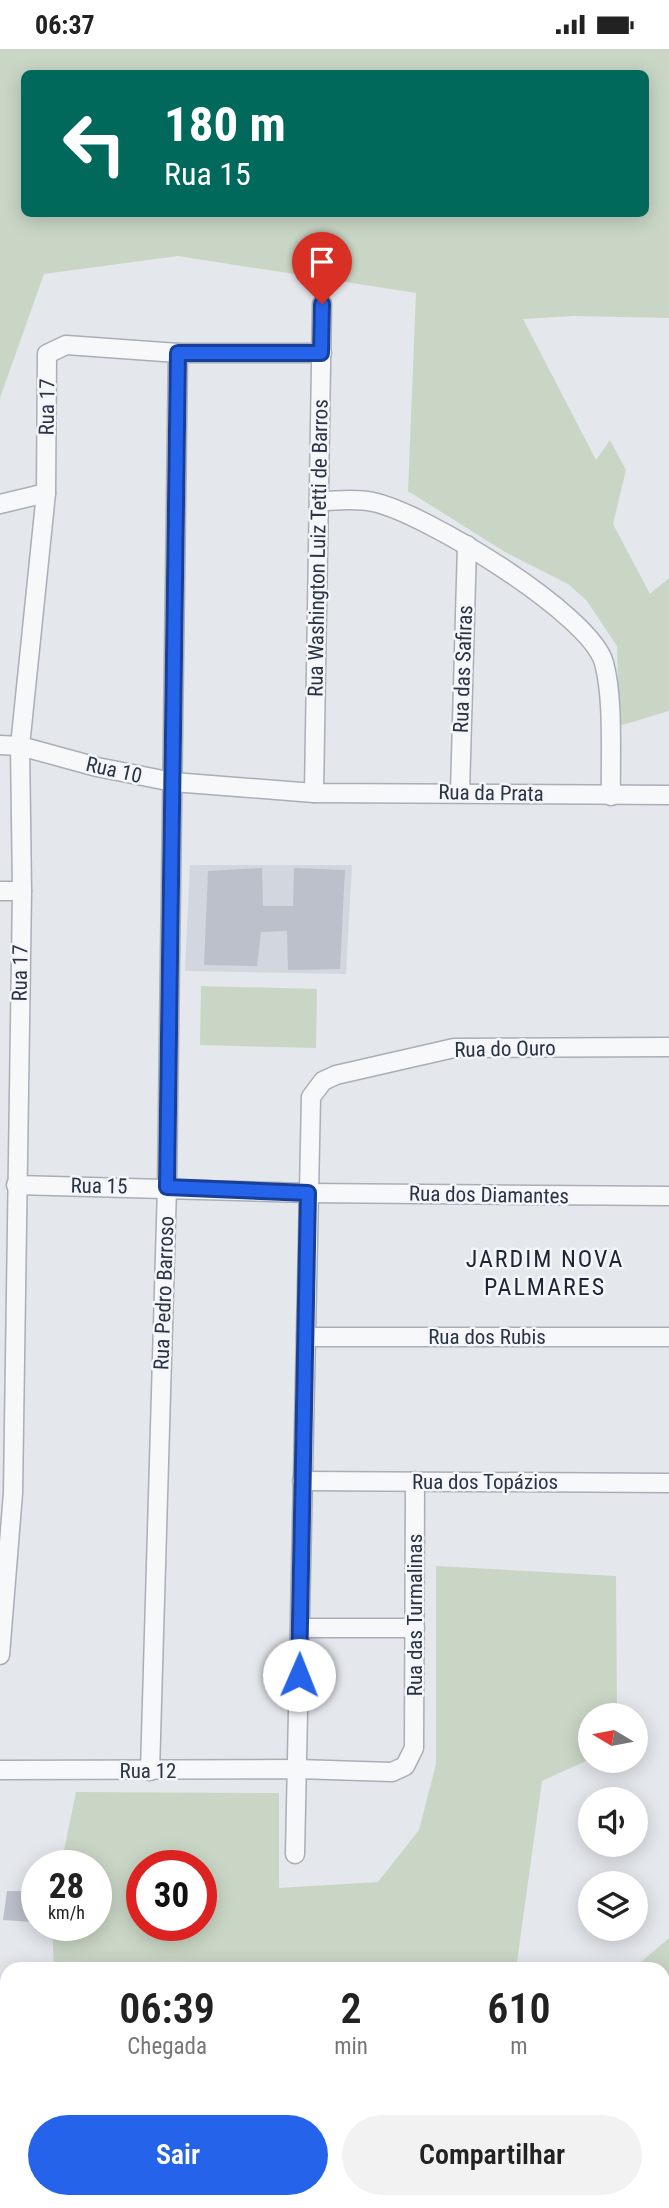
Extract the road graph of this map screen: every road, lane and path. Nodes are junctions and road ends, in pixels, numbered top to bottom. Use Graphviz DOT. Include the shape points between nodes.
graph roads {
  1 [pos="322,304"];
  2 [pos="178,353"];
  3 [pos="321,353"];
  4 [pos="46,492"];
  5 [pos="320,501"];
  6 [pos="0,504"];
  7 [pos="467,545"];
  8 [pos="0,745"];
  9 [pos="20,746"];
  10 [pos="173,782"];
  11 [pos="460,792"];
  12 [pos="314,793"];
  13 [pos="611,796"];
  14 [pos="669,796"];
  15 [pos="0,891"];
  16 [pos="22,891"];
  17 [pos="9,1040"];
  18 [pos="669,1047"];
  19 [pos="16,1185"];
  20 [pos="167,1187"];
  21 [pos="308,1193"];
  22 [pos="669,1196"];
  23 [pos="669,1337"];
  24 [pos="306,1338"];
  25 [pos="7,1347"];
  26 [pos="302,1481"];
  27 [pos="415,1481"];
  28 [pos="669,1483"];
  29 [pos="7,1493"];
  30 [pos="300,1628"];
  31 [pos="415,1628"];
  32 [pos="1,1635"];
  33 [pos="0,1655"];
  34 [pos="414,1748"];
  35 [pos="297,1769"];
  36 [pos="0,1770"];
  37 [pos="150,1772"];
  38 [pos="295,1854"];
  1 -- 3 [label="street, Rua Washington Luiz Tetti de Barros"];
  2 -- 3 [label="street"];
  2 -- 4 [label="street, Rua 17" via="66,345 47,354"];
  2 -- 10 [label="street, Rua Pedro Barroso"];
  3 -- 5 [label="street, Rua Washington Luiz Tetti de Barros"];
  4 -- 6 [label="street"];
  4 -- 9 [label="street, Rua 17"];
  5 -- 7 [label="street" via="371,501 392,507"];
  5 -- 12 [label="street, Rua Washington Luiz Tetti de Barros"];
  7 -- 11 [label="street, Rua das Safiras"];
  7 -- 13 [label="street" via="541,596 588,637 604,661"];
  8 -- 9 [label="street, Rua 10"];
  9 -- 10 [label="street, Rua 10"];
  9 -- 16 [label="street, Rua 17"];
  10 -- 12 [label="street, Rua 10"];
  10 -- 20 [label="street, Rua Pedro Barroso"];
  11 -- 12 [label="street, Rua da Prata"];
  11 -- 13 [label="street, Rua da Prata"];
  13 -- 14 [label="street, Rua da Prata"];
  15 -- 16 [label="street"];
  16 -- 17 [label="street, Rua 17"];
  17 -- 19 [label="street, Rua 17"];
  18 -- 21 [label="street, Rua do Ouro" via="454,1048 336,1075 323,1081 311,1097"];
  19 -- 20 [label="street, Rua 15"];
  19 -- 25 [label="street, Rua 17"];
  20 -- 21 [label="street, Rua 15"];
  20 -- 37 [label="street, Rua Pedro Barroso"];
  21 -- 22 [label="street, Rua dos Diamantes"];
  21 -- 24 [label="street"];
  23 -- 24 [label="street, Rua dos Rubis"];
  24 -- 26 [label="street"];
  25 -- 29 [label="street, Rua 17"];
  26 -- 27 [label="street, Rua dos Topázios"];
  26 -- 30 [label="street"];
  27 -- 28 [label="street, Rua dos Topázios"];
  27 -- 31 [label="street, Rua das Turmalinas"];
  29 -- 32 [label="street, Rua 17"];
  30 -- 31 [label="street"];
  30 -- 35 [label="street"];
  31 -- 34 [label="street, Rua das Turmalinas"];
  32 -- 33 [label="street, Rua 17"];
  34 -- 35 [label="street, Rua 12" via="405,1766 392,1772"];
  35 -- 37 [label="street, Rua 12"];
  35 -- 38 [label="street"];
  36 -- 37 [label="street, Rua 12"];
}
